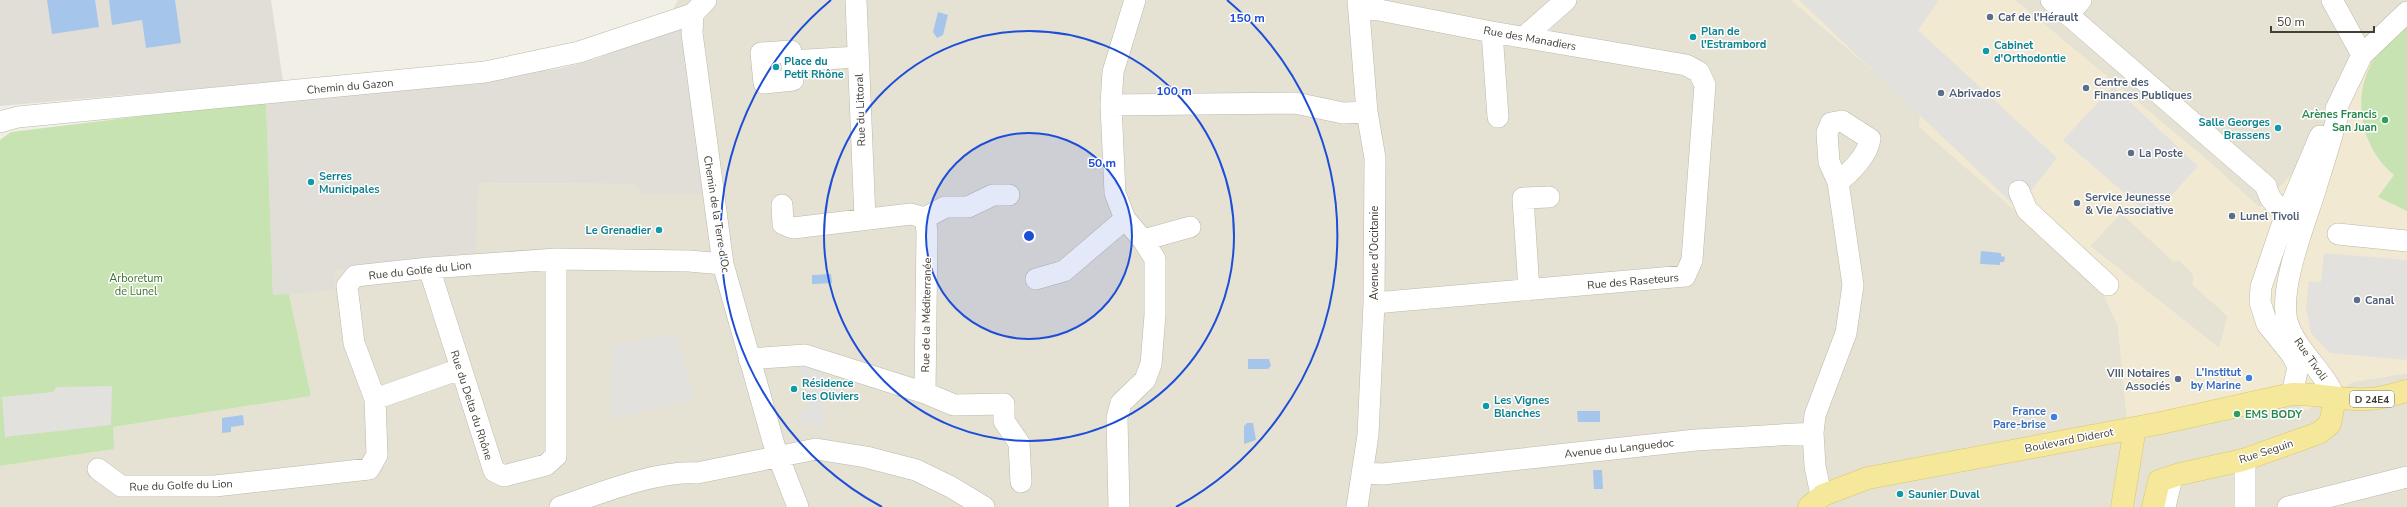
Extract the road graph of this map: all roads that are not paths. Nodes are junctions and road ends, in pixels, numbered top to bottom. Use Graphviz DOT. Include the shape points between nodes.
graph roads {
  1 [pos="856,0"];
  2 [pos="1135,0"];
  3 [pos="1566,0"];
  4 [pos="2052,0"];
  5 [pos="2332,0"];
  6 [pos="1359,5"];
  7 [pos="700,7"];
  8 [pos="2074,7"];
  9 [pos="2407,12"];
  10 [pos="1492,32"];
  11 [pos="1524,37"];
  12 [pos="2362,55"];
  13 [pos="858,57"];
  14 [pos="791,61"];
  15 [pos="1699,72"];
  16 [pos="1111,105"];
  17 [pos="1367,112"];
  18 [pos="1498,118"];
  19 [pos="0,122"];
  20 [pos="1838,182"];
  21 [pos="2020,191"];
  22 [pos="1009,195"];
  23 [pos="1549,197"];
  24 [pos="782,205"];
  25 [pos="2302,217"];
  26 [pos="925,218"];
  27 [pos="865,219"];
  28 [pos="1125,219"];
  29 [pos="1190,227"];
  30 [pos="2338,234"];
  31 [pos="1143,240"];
  32 [pos="2407,241"];
  33 [pos="556,259"];
  34 [pos="724,264"];
  35 [pos="429,268"];
  36 [pos="2268,268"];
  37 [pos="1036,279"];
  38 [pos="2108,285"];
  39 [pos="1529,290"];
  40 [pos="2286,295"];
  41 [pos="1374,303"];
  42 [pos="2262,312"];
  43 [pos="749,358"];
  44 [pos="460,369"];
  45 [pos="2407,391"];
  46 [pos="925,393"];
  47 [pos="2292,394"];
  48 [pos="2335,398"];
  49 [pos="375,399"];
  50 [pos="2135,428"];
  51 [pos="1813,433"];
  52 [pos="778,456"];
  53 [pos="2243,460"];
  54 [pos="98,469"];
  55 [pos="1362,473"];
  56 [pos="2172,477"];
  57 [pos="2407,477"];
  58 [pos="1021,482"];
  59 [pos="604,501"];
  60 [pos="1816,501"];
  61 [pos="560,507"];
  62 [pos="798,507"];
  63 [pos="984,507"];
  64 [pos="1118,507"];
  65 [pos="1357,507"];
  66 [pos="2122,507"];
  67 [pos="2153,507"];
  68 [pos="2165,507"];
  69 [pos="2246,507"];
  70 [pos="2288,507"];
  1 -- 13 [label="street, Rue du Littoral"];
  2 -- 16 [label="street" via="1113,72"];
  3 -- 11 [label="street"];
  4 -- 8 [label="street"];
  5 -- 12 [label="street"];
  6 -- 10 [label="street, Rue des Manadiers"];
  6 -- 17 [label="street, Avenue d'Occitanie"];
  7 -- 19 [label="street, Chemin du Gazon" via="579,52 485,72 18,118"];
  7 -- 34 [label="street, Chemin de la Terre d'Oc" via="692,33"];
  8 -- 25 [label="street" via="2266,186 2268,196 2276,206"];
  9 -- 12 [label="street, Rue Tivoli"];
  10 -- 11 [label="street, Rue des Manadiers"];
  10 -- 18 [label="street"];
  11 -- 15 [label="street, Rue des Manadiers" via="1686,64"];
  12 -- 25 [label="street, Rue Tivoli" via="2336,108 2330,112"];
  13 -- 14 [label="street"];
  13 -- 27 [label="street, Rue du Littoral"];
  15 -- 39 [label="street, Rue des Raseteurs" via="1705,85 1692,260 1685,276"];
  16 -- 17 [label="street" via="1295,103 1343,113"];
  16 -- 28 [label="street" via="1115,193"];
  17 -- 41 [label="street, Avenue d'Occitanie" via="1375,158"];
  20 -- 51 [label="street" via="1854,285 1846,334 1820,400"];
  21 -- 38 [label="street" via="2027,210"];
  22 -- 26 [label="street" via="993,195 968,207 945,208"];
  23 -- 39 [label="street" via="1523,198"];
  24 -- 27 [label="street" via="783,224 793,228"];
  25 -- 36 [label="street, Rue Tivoli"];
  25 -- 40 [label="street, Rue Tivoli"];
  26 -- 27 [label="street" via="911,214"];
  26 -- 46 [label="street, Rue de la Méditerranée"];
  28 -- 31 [label="street"];
  28 -- 37 [label="street" via="1064,271"];
  29 -- 31 [label="street"];
  30 -- 32 [label="street"];
  31 -- 64 [label="street" via="1155,259 1155,315 1151,364 1145,380 1121,403 1117,418"];
  33 -- 34 [label="street, Rue du Golfe du Lion"];
  33 -- 35 [label="street, Rue du Golfe du Lion"];
  33 -- 44 [label="street, Rue du Delta du Rhône" via="556,456 546,465 504,476 494,471"];
  34 -- 43 [label="street, Chemin de la Terre d'Oc"];
  35 -- 44 [label="street, Rue du Delta du Rhône"];
  35 -- 49 [label="street, Rue du Golfe du Lion" via="355,276 347,286 354,343"];
  36 -- 40 [label="street"];
  36 -- 42 [label="street, Rue Tivoli" via="2261,287"];
  39 -- 41 [label="street, Rue des Raseteurs"];
  40 -- 42 [label="street" via="2274,301"];
  40 -- 48 [label="street, Rue Tivoli" via="2287,321 2299,345 2320,371"];
  41 -- 55 [label="street, Avenue d'Occitanie" via="1368,435"];
  42 -- 47 [label="street, Rue Tivoli" via="2267,324 2292,355 2298,367"];
  43 -- 46 [label="street" via="805,355"];
  43 -- 52 [label="street, Chemin de la Terre d'Oc"];
  44 -- 49 [label="street"];
  45 -- 48 [label="main road, D 24E4" via="2368,400"];
  46 -- 58 [label="street" via="954,405 1004,404 1004,421 1019,443"];
  47 -- 48 [label="main road, Boulevard Diderot / D 24E4" via="2311,393"];
  47 -- 50 [label="main road, Boulevard Diderot / D 24E4"];
  48 -- 53 [label="main road, Rue Seguin" via="2330,424 2319,433"];
  49 -- 54 [label="street, Rue du Golfe du Lion" via="377,455 369,469 215,486 121,486"];
  50 -- 60 [label="main road, Boulevard Diderot / D 24E4" via="1868,478"];
  50 -- 66 [label="main road"];
  51 -- 55 [label="street, Avenue du Languedoc" via="1696,440 1383,474"];
  51 -- 60 [label="street" via="1815,466 1820,490"];
  52 -- 59 [label="street" via="697,474 690,480"];
  52 -- 62 [label="street, Chemin de la Terre d'Oc"];
  52 -- 63 [label="street" via="816,449 866,457 916,470"];
  53 -- 56 [label="main road, Rue Seguin"];
  53 -- 69 [label="street"];
  55 -- 65 [label="street, Avenue d'Occitanie"];
  56 -- 67 [label="main road" via="2159,481"];
  56 -- 68 [label="street"];
  57 -- 70 [label="street"];
  59 -- 61 [label="street"];
}
